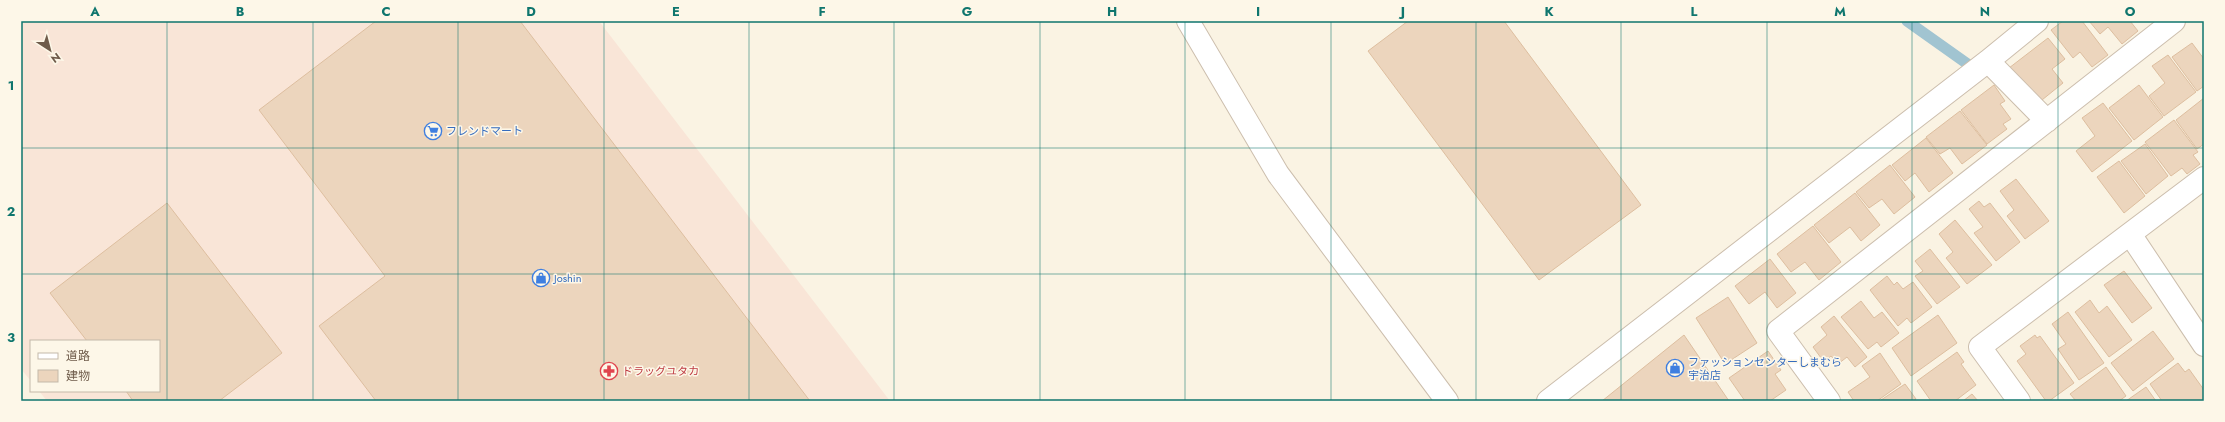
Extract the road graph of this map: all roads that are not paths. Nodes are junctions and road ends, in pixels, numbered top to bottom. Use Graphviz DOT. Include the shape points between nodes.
graph roads {
  1 [pos="1188,21"];
  2 [pos="2037,21"];
  3 [pos="2174,21"];
  4 [pos="1988,61"];
  5 [pos="2046,121"];
  6 [pos="2204,178"];
  7 [pos="2130,234"];
  8 [pos="2204,345"];
  9 [pos="1446,401"];
  10 [pos="1548,401"];
  11 [pos="1829,401"];
  12 [pos="2019,401"];
  1 -- 9 [label="street" via="1278,174"];
  2 -- 4 [label="street"];
  3 -- 5 [label="street"];
  4 -- 5 [label="street"];
  4 -- 10 [label="street"];
  5 -- 11 [label="street" via="1778,331"];
  6 -- 7 [label="street"];
  7 -- 8 [label="street"];
  7 -- 12 [label="street" via="1980,348"];
}
